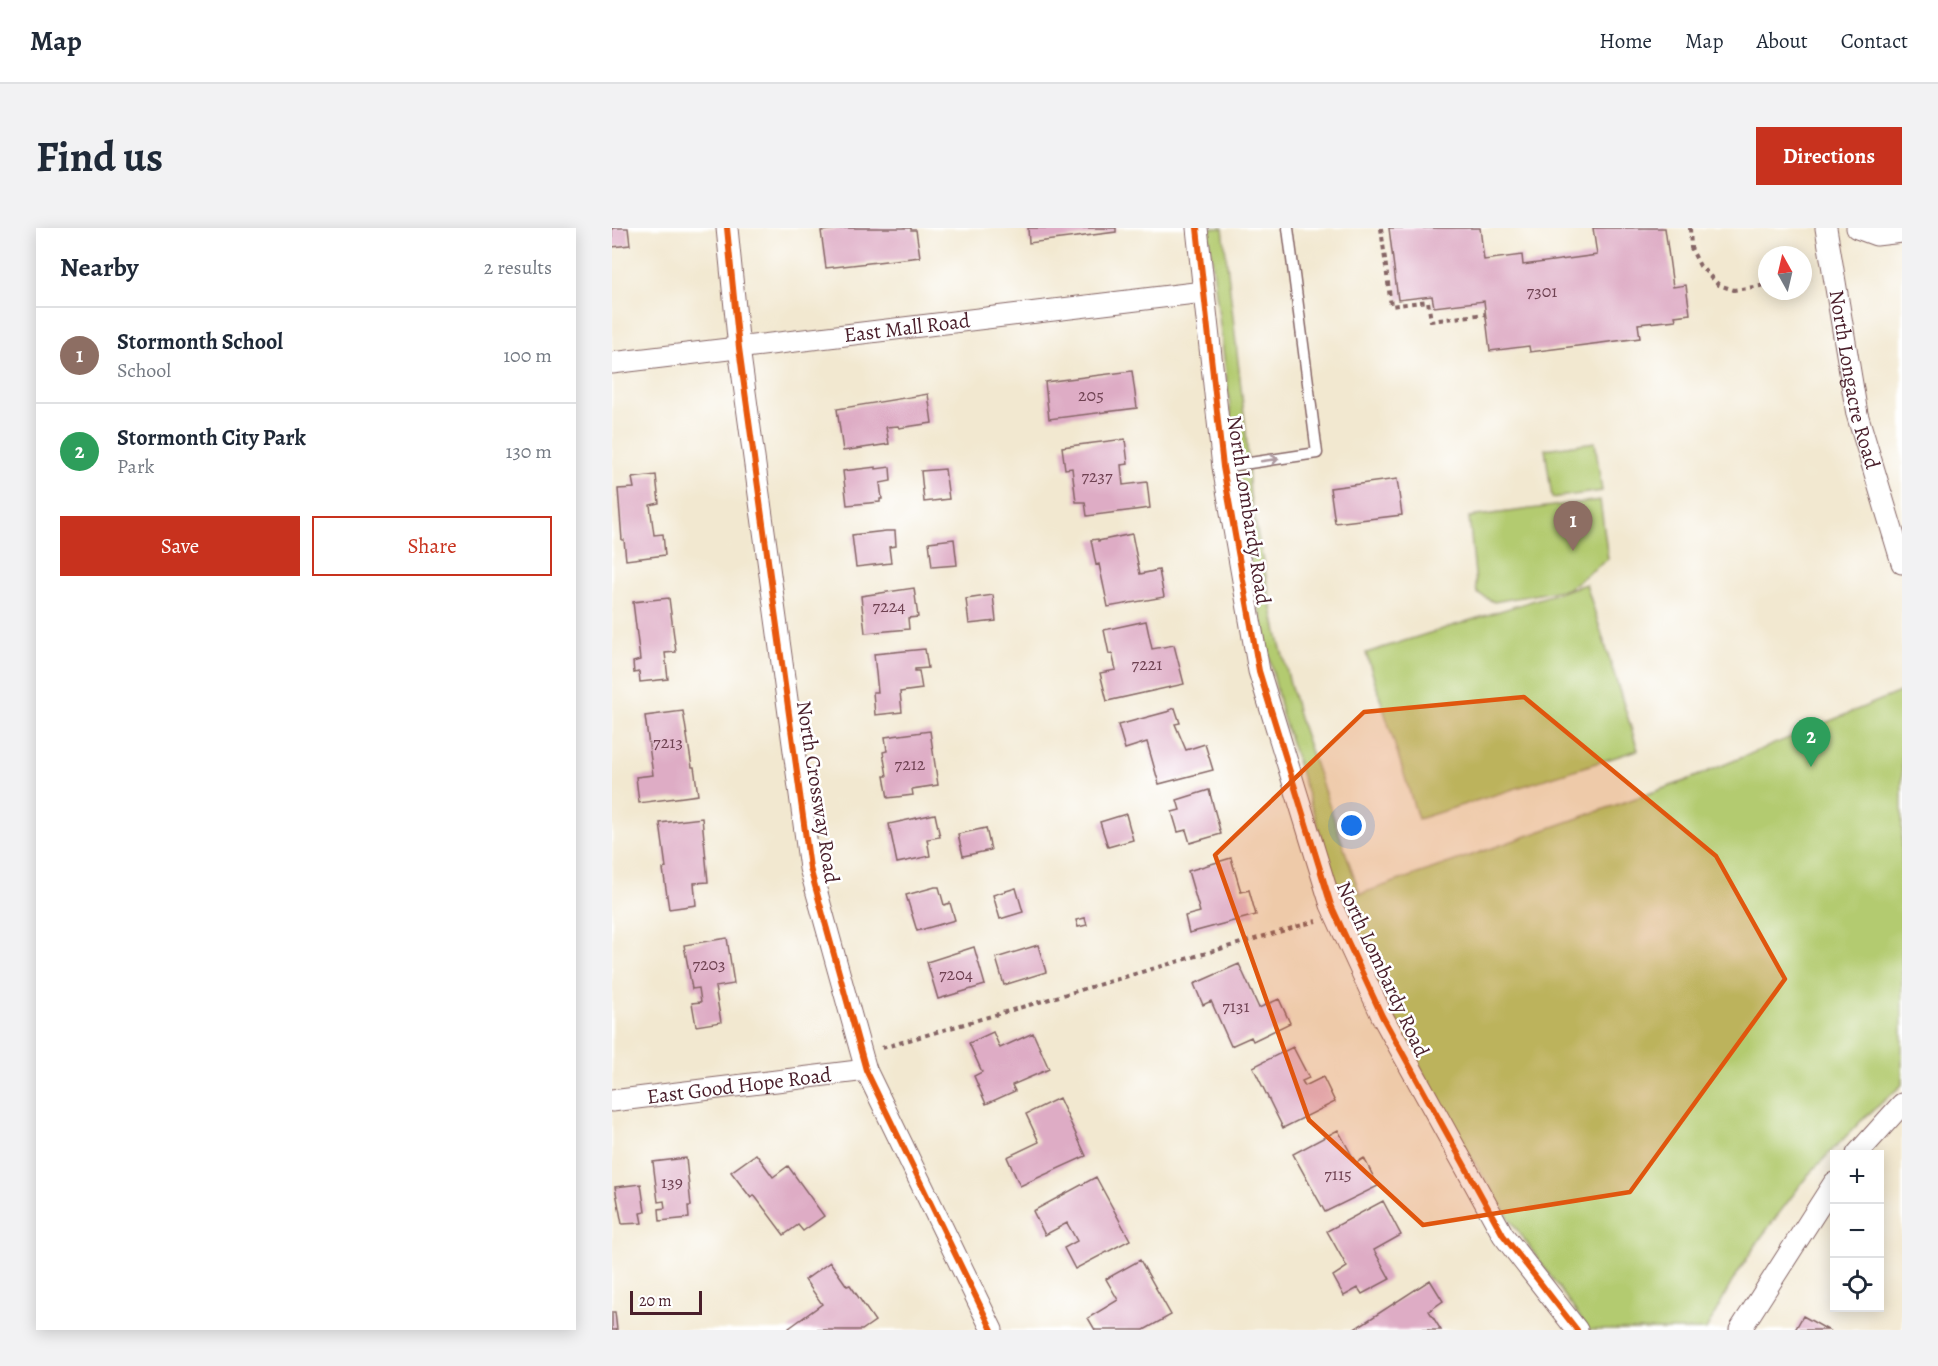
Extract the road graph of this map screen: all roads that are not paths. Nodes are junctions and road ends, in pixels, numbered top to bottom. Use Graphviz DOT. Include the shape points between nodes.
graph roads {
  1 [pos="728,228"];
  2 [pos="1197,228"];
  3 [pos="1288,228"];
  4 [pos="1826,228"];
  5 [pos="1857,228"];
  6 [pos="1902,231"];
  7 [pos="1203,292"];
  8 [pos="739,348"];
  9 [pos="612,363"];
  10 [pos="1223,467"];
  11 [pos="1902,564"];
  12 [pos="864,1062"];
  13 [pos="612,1101"];
  14 [pos="1902,1104"];
  15 [pos="1861,1150"];
  16 [pos="1830,1190"];
  17 [pos="992,1330"];
  18 [pos="1577,1330"];
  19 [pos="1740,1330"];
  1 -- 8 [label="street, North Crossway Road"];
  2 -- 7 [label="street, North Lombardy Road"];
  10 -- 3 [label="lane, one-way" via="1317,453"];
  4 -- 11 [label="street, North Longacre Road" via="1857,414"];
  5 -- 6 [label="street" via="1875,235"];
  7 -- 8 [label="street, East Mall Road"];
  7 -- 10 [label="street, North Lombardy Road"];
  8 -- 9 [label="street, East Mall Road"];
  8 -- 12 [label="street, North Crossway Road" via="810,868"];
  10 -- 18 [label="street, North Lombardy Road" via="1259,670 1336,915 1382,1016 1503,1235"];
  12 -- 13 [label="street, East Good Hope Road"];
  12 -- 17 [label="street, North Crossway Road"];
  14 -- 15 [label="street"];
  16 -- 19 [label="street"];
}
